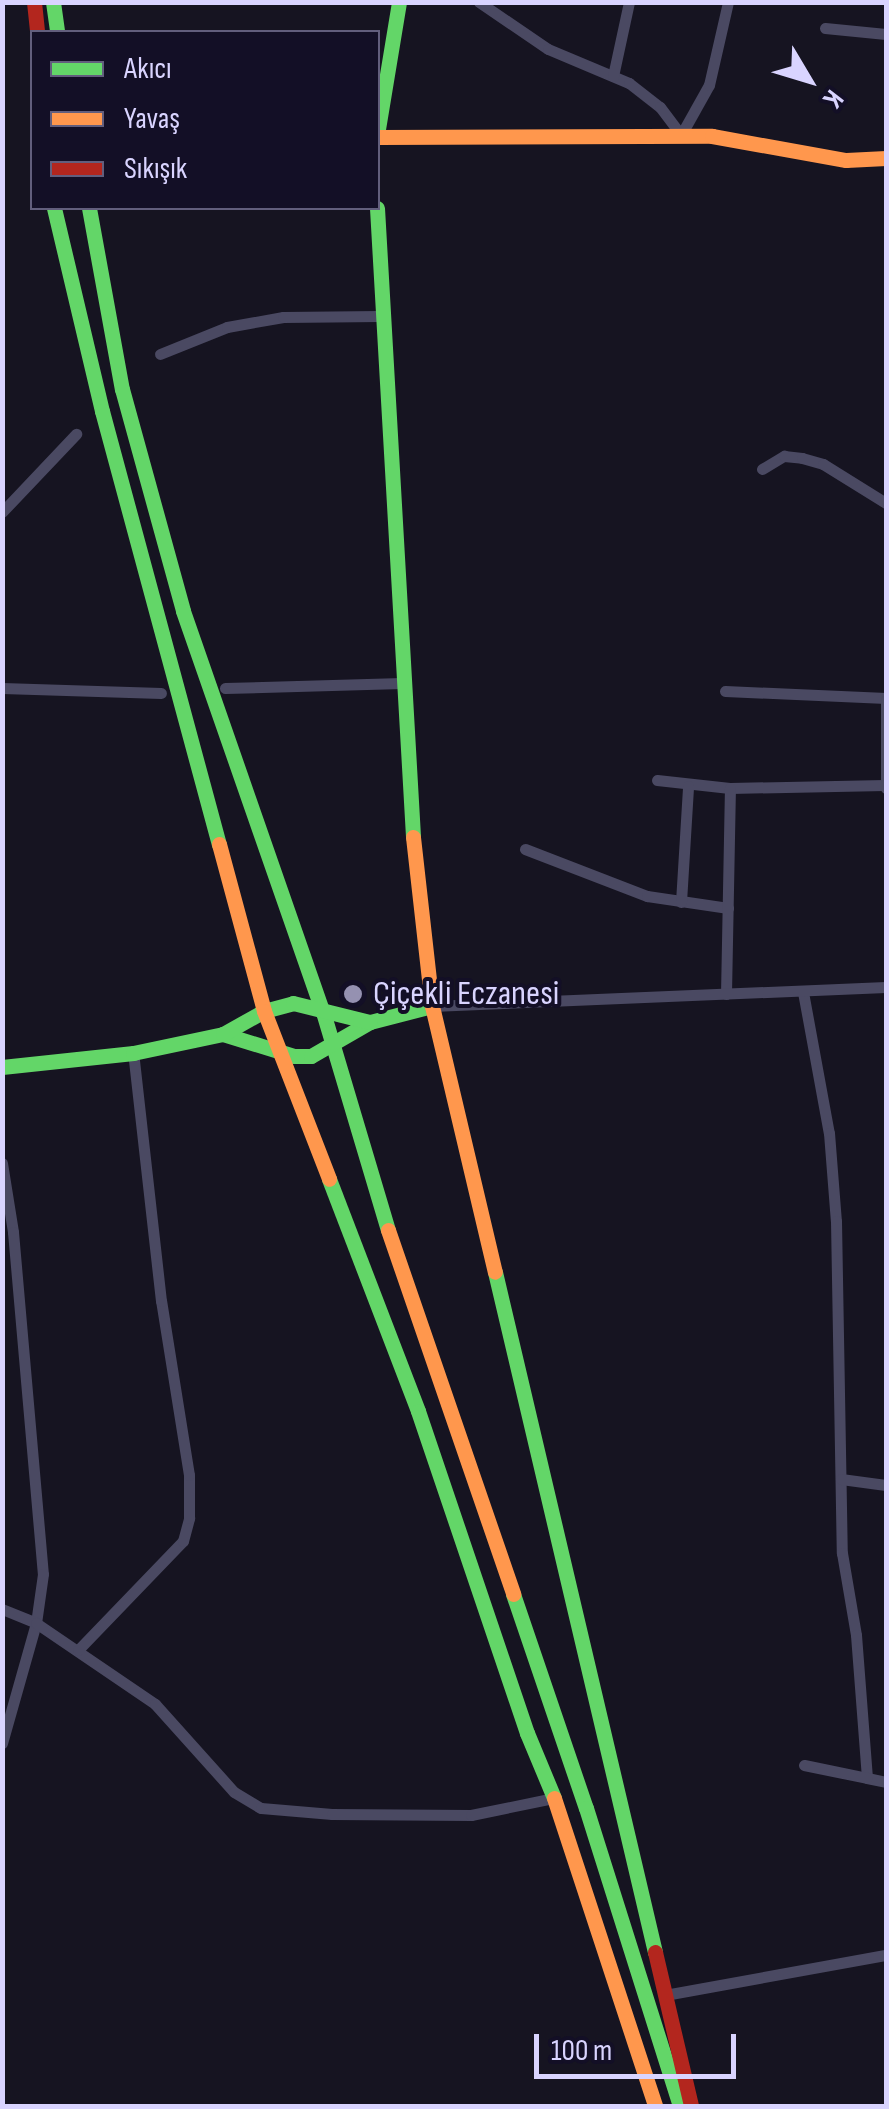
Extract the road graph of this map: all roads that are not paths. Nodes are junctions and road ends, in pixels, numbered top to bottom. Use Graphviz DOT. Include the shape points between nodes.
graph roads {
  1 [pos="34,2"];
  2 [pos="53,2"];
  3 [pos="399,2"];
  4 [pos="479,2"];
  5 [pos="629,2"];
  6 [pos="728,2"];
  7 [pos="825,28"];
  8 [pos="36,30"];
  9 [pos="57,30"];
  10 [pos="886,34"];
  11 [pos="613,76"];
  12 [pos="380,117"];
  13 [pos="680,136"];
  14 [pos="380,137"];
  15 [pos="886,158"];
  16 [pos="54,210"];
  17 [pos="89,210"];
  18 [pos="378,210"];
  19 [pos="380,316"];
  20 [pos="160,354"];
  21 [pos="76,434"];
  22 [pos="762,469"];
  23 [pos="886,503"];
  24 [pos="2,512"];
  25 [pos="402,682"];
  26 [pos="2,688"];
  27 [pos="225,688"];
  28 [pos="725,691"];
  29 [pos="161,693"];
  30 [pos="886,699"];
  31 [pos="658,780"];
  32 [pos="688,786"];
  33 [pos="886,787"];
  34 [pos="730,788"];
  35 [pos="525,849"];
  36 [pos="682,902"];
  37 [pos="728,908"];
  38 [pos="886,987"];
  39 [pos="803,992"];
  40 [pos="726,994"];
  41 [pos="432,1006"];
  42 [pos="264,1011"];
  43 [pos="324,1012"];
  44 [pos="370,1022"];
  45 [pos="223,1034"];
  46 [pos="333,1045"];
  47 [pos="278,1050"];
  48 [pos="133,1053"];
  49 [pos="2,1066"];
  50 [pos="2,1164"];
  51 [pos="841,1479"];
  52 [pos="886,1485"];
  53 [pos="2,1610"];
  54 [pos="36,1623"];
  55 [pos="78,1650"];
  56 [pos="2,1743"];
  57 [pos="804,1765"];
  58 [pos="867,1778"];
  59 [pos="886,1782"];
  60 [pos="554,1798"];
  61 [pos="886,1956"];
  62 [pos="665,1995"];
  63 [pos="656,2106"];
  64 [pos="680,2106"];
  65 [pos="692,2106"];
  1 -- 8 [label="main road"];
  2 -- 9 [label="main road"];
  3 -- 12 [label="main road"];
  4 -- 11 [label="street" via="548,49"];
  5 -- 11 [label="street"];
  6 -- 13 [label="street" via="709,85"];
  7 -- 10 [label="street"];
  11 -- 13 [label="street" via="660,107"];
  13 -- 14 [label="main road"];
  13 -- 15 [label="main road" via="846,160"];
  16 -- 42 [label="main road"];
  17 -- 43 [label="main road" via="122,389 183,611"];
  18 -- 19 [label="main road"];
  19 -- 20 [label="street" via="283,317"];
  19 -- 25 [label="main road"];
  21 -- 24 [label="street"];
  22 -- 23 [label="street" via="784,456 802,458"];
  25 -- 27 [label="street"];
  25 -- 41 [label="main road"];
  26 -- 29 [label="street"];
  28 -- 30 [label="street"];
  30 -- 33 [label="street"];
  31 -- 32 [label="street"];
  32 -- 34 [label="street"];
  32 -- 36 [label="street"];
  33 -- 34 [label="street"];
  34 -- 37 [label="street"];
  35 -- 36 [label="street" via="620,888"];
  36 -- 37 [label="street"];
  37 -- 40 [label="street"];
  38 -- 39 [label="street"];
  39 -- 40 [label="street"];
  39 -- 51 [label="street" via="829,1134"];
  40 -- 41 [label="street"];
  41 -- 44 [label="main road"];
  41 -- 62 [label="main road"];
  42 -- 43 [label="main road" via="293,1003"];
  42 -- 45 [label="main road"];
  42 -- 47 [label="main road"];
  43 -- 44 [label="main road"];
  43 -- 46 [label="main road"];
  44 -- 46 [label="main road"];
  45 -- 47 [label="main road"];
  45 -- 48 [label="main road"];
  46 -- 47 [label="main road" via="310,1056"];
  46 -- 64 [label="main road" via="396,1255 586,1808"];
  47 -- 60 [label="main road" via="418,1411"];
  48 -- 49 [label="main road"];
  48 -- 55 [label="street" via="190,1518 182,1541"];
  50 -- 54 [label="street" via="43,1574"];
  51 -- 52 [label="street"];
  51 -- 58 [label="street" via="842,1553"];
  53 -- 54 [label="street"];
  54 -- 55 [label="street"];
  54 -- 56 [label="street"];
  55 -- 60 [label="street" via="155,1704 234,1792 261,1808 471,1815"];
  57 -- 58 [label="street"];
  58 -- 59 [label="street"];
  60 -- 63 [label="main road"];
  61 -- 62 [label="street"];
  62 -- 65 [label="main road"];
}
